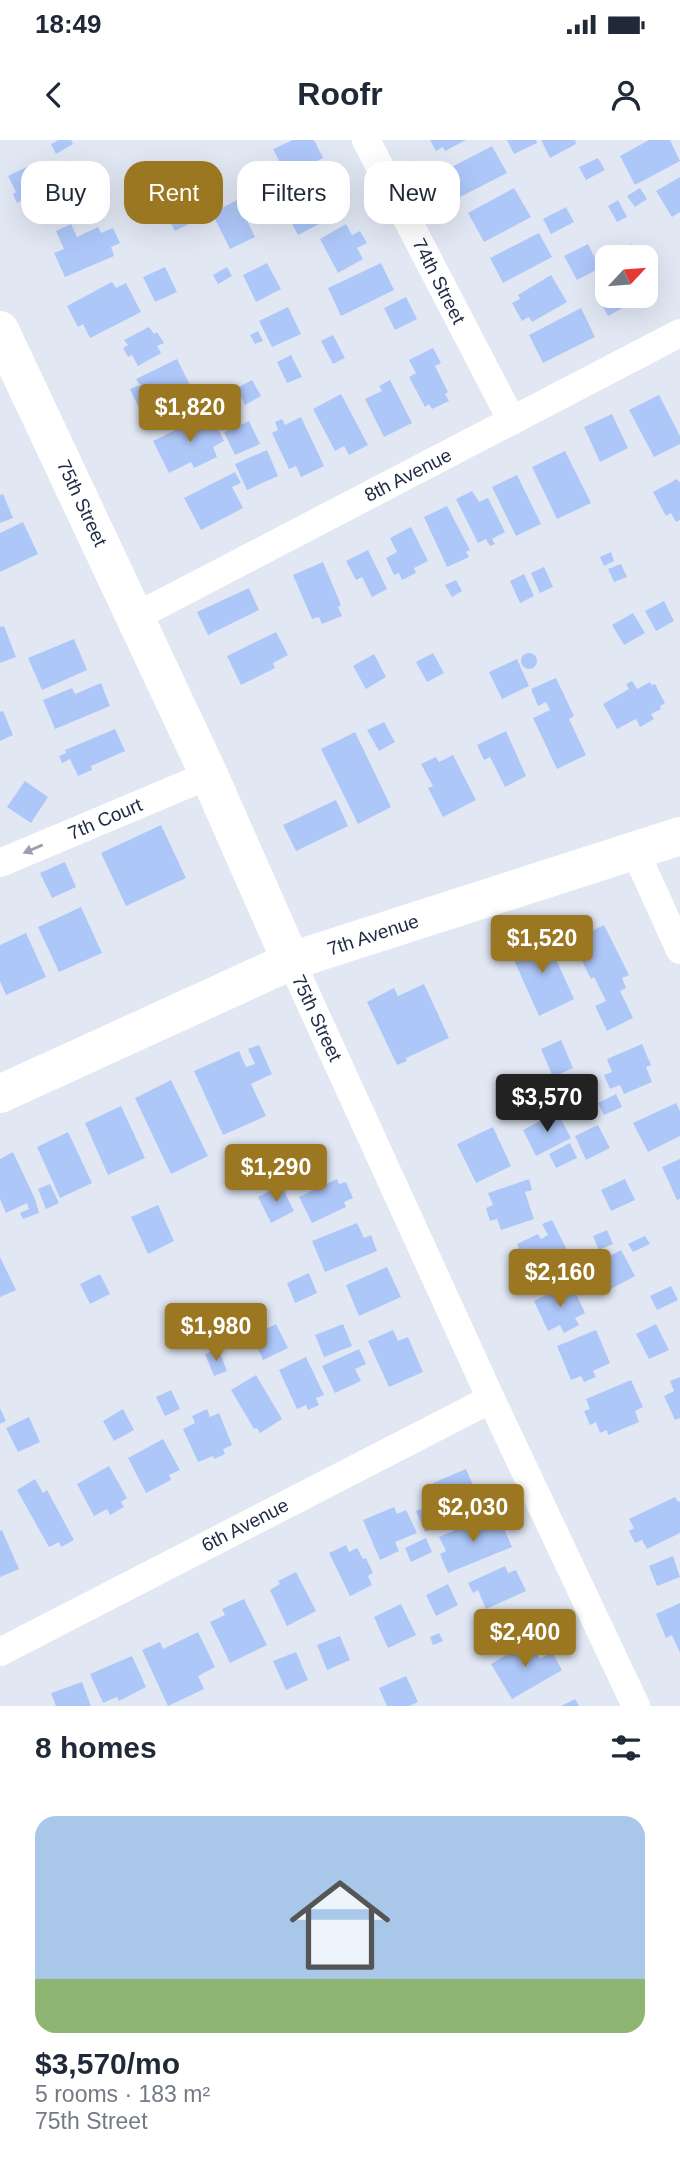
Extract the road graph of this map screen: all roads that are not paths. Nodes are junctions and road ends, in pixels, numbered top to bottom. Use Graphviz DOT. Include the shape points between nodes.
graph roads {
  1 [pos="366,140"];
  2 [pos="0,330"];
  3 [pos="680,333"];
  4 [pos="512,421"];
  5 [pos="135,617"];
  6 [pos="209,775"];
  7 [pos="680,836"];
  8 [pos="635,851"];
  9 [pos="0,863"];
  10 [pos="680,950"];
  11 [pos="291,961"];
  12 [pos="0,1094"];
  13 [pos="491,1399"];
  14 [pos="0,1652"];
  15 [pos="636,1706"];
  1 -- 4 [label="street, 74th Street"];
  2 -- 5 [label="street, 75th Street"];
  3 -- 4 [label="street, 8th Avenue"];
  4 -- 5 [label="street, 8th Avenue"];
  5 -- 6 [label="street, 75th Street"];
  6 -- 9 [label="street, 7th Court, one-way"];
  6 -- 11 [label="street, 75th Street"];
  7 -- 8 [label="street, 7th Avenue"];
  8 -- 10 [label="street"];
  8 -- 11 [label="street, 7th Avenue"];
  11 -- 12 [label="street, 7th Avenue"];
  11 -- 13 [label="street, 75th Street"];
  13 -- 14 [label="street, 6th Avenue"];
  13 -- 15 [label="street, 75th Street"];
}
